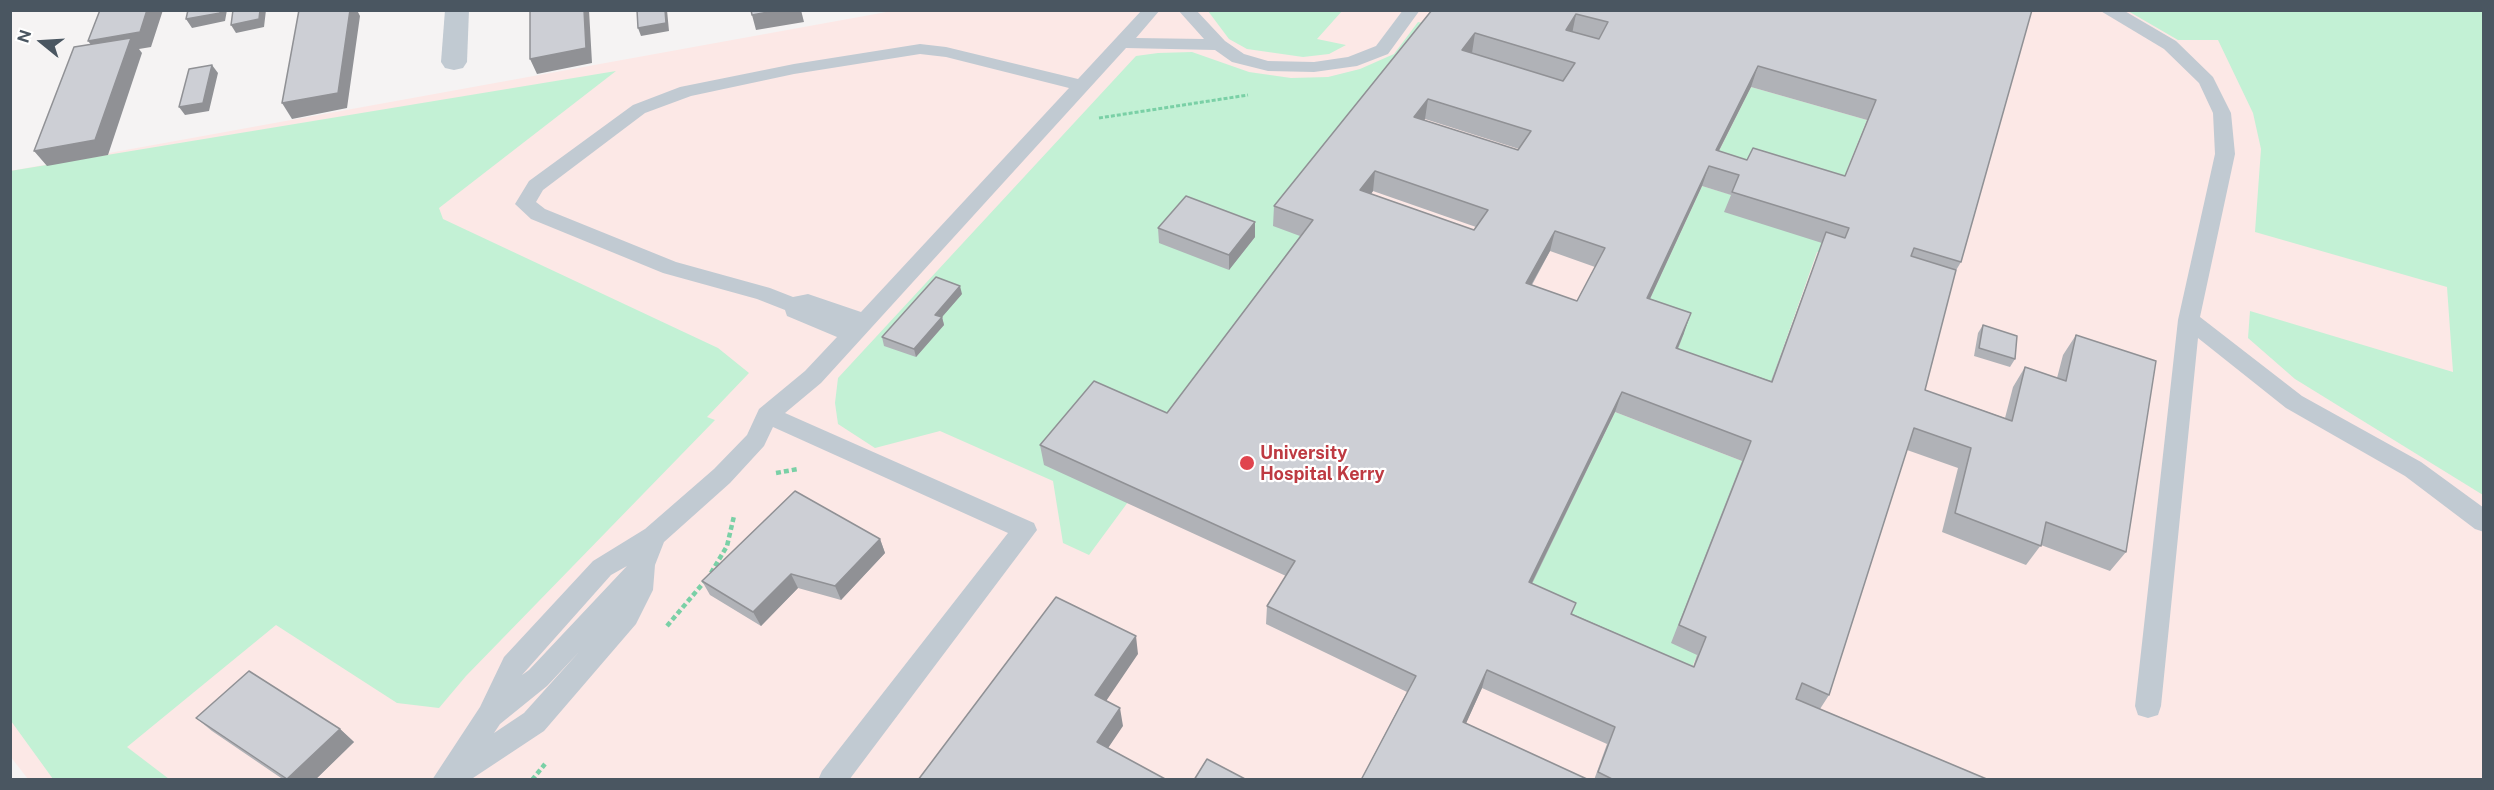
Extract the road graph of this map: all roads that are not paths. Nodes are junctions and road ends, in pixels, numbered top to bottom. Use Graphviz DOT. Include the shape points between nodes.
graph roads {
  1 [pos="457,10"];
  2 [pos="1152,10"];
  3 [pos="1186,10"];
  4 [pos="1412,10"];
  5 [pos="2107,10"];
  6 [pos="1124,43"];
  7 [pos="1219,45"];
  8 [pos="454,62"];
  9 [pos="1082,86"];
  10 [pos="2189,320"];
  11 [pos="858,328"];
  12 [pos="767,415"];
  13 [pos="2484,522"];
  14 [pos="654,536"];
  15 [pos="643,565"];
  16 [pos="2148,706"];
  17 [pos="490,716"];
  18 [pos="446,780"];
  19 [pos="832,780"];
  1 -- 8 [label="street"];
  2 -- 6 [label="lane"];
  3 -- 7 [label="lane"];
  4 -- 7 [label="lane" via="1383,50 1351,62 1314,67 1268,66 1238,58"];
  5 -- 10 [label="lane" via="2170,45 2207,81 2222,113 2225,154"];
  6 -- 7 [label="lane"];
  6 -- 9 [label="lane"];
  9 -- 11 [label="lane"];
  9 -- 11 [label="lane" via="946,52 920,50 879,54 686,91 639,109 536,186 525,204 538,214 670,268 763,293 792,305 796,312"];
  10 -- 13 [label="lane" via="2294,402 2413,469"];
  10 -- 16 [label="lane"];
  11 -- 12 [label="lane" via="813,377"];
  12 -- 14 [label="lane" via="756,440"];
  12 -- 19 [label="lane" via="1025,530"];
  14 -- 15 [label="lane"];
  14 -- 17 [label="lane" via="602,568 521,656"];
  15 -- 17 [label="lane" via="538,678"];
  15 -- 18 [label="lane" via="640,590 627,616 534,722"];
  17 -- 18 [label="lane"];
}
